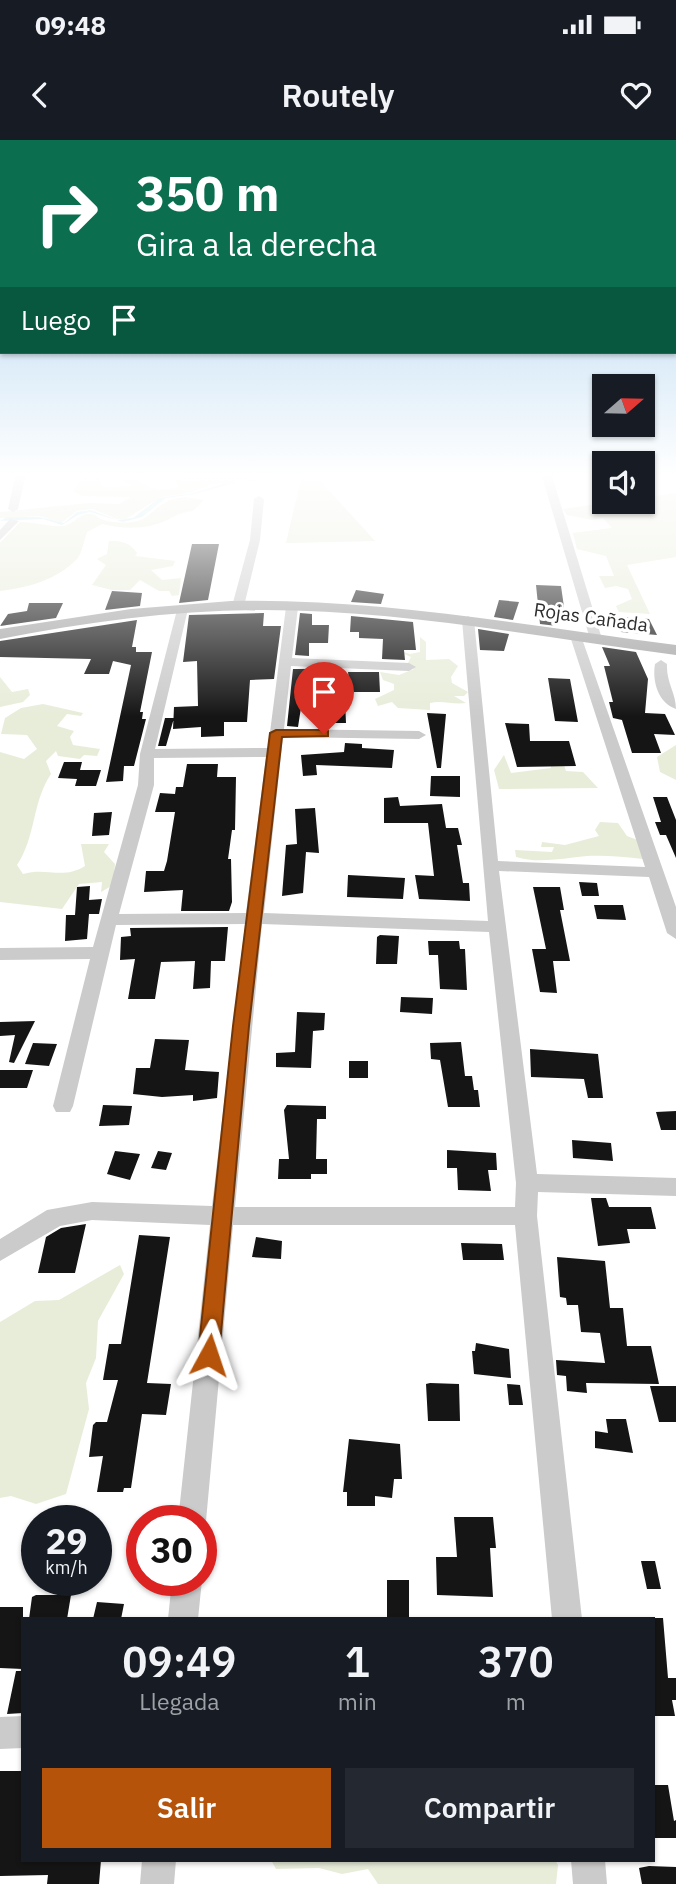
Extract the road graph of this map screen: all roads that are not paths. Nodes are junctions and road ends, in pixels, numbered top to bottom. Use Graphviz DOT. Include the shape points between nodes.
graph roads {
  1 [pos="251,554"];
  2 [pos="571,554"];
  3 [pos="239,606"];
  4 [pos="292,607"];
  5 [pos="181,609"];
  6 [pos="468,620"];
  7 [pos="0,634"];
  8 [pos="576,636"];
  9 [pos="596,639"];
  10 [pos="646,646"];
  11 [pos="676,650"];
  12 [pos="285,662"];
  13 [pos="661,664"];
  14 [pos="676,666"];
  15 [pos="409,667"];
  16 [pos="676,705"];
  17 [pos="419,735"];
  18 [pos="275,743"];
  19 [pos="147,754"];
  20 [pos="491,866"];
  21 [pos="655,872"];
  22 [pos="255,918"];
  23 [pos="109,920"];
  24 [pos="498,927"];
  25 [pos="676,933"];
  26 [pos="100,953"];
  27 [pos="0,954"];
  28 [pos="63,1106"];
  29 [pos="527,1183"];
  30 [pos="676,1187"];
  31 [pos="222,1216"];
  32 [pos="526,1216"];
  33 [pos="2,1247"];
  34 [pos="194,1505"];
  35 [pos="185,1596"];
  36 [pos="183,1617"];
  37 [pos="566,1617"];
  38 [pos="0,1732"];
  39 [pos="21,1732"];
  40 [pos="159,1862"];
  41 [pos="588,1862"];
  42 [pos="157,1884"];
  43 [pos="590,1884"];
  1 -- 3 [label="street"];
  2 -- 9 [label="street"];
  3 -- 4 [label="main road, Rojas Cañada"];
  3 -- 5 [label="main road, Rojas Cañada"];
  4 -- 6 [label="main road, Rojas Cañada"];
  4 -- 12 [label="street"];
  5 -- 7 [label="main road, Rojas Cañada"];
  5 -- 19 [label="street"];
  6 -- 8 [label="main road, Rojas Cañada"];
  6 -- 20 [label="street"];
  8 -- 9 [label="main road, Rojas Cañada"];
  8 -- 21 [label="street"];
  9 -- 10 [label="main road, Rojas Cañada"];
  10 -- 11 [label="main road, Rojas Cañada"];
  10 -- 13 [label="street" via="653,660"];
  12 -- 15 [label="street"];
  12 -- 18 [label="street"];
  13 -- 14 [label="street"];
  13 -- 16 [label="street" via="659,678"];
  17 -- 18 [label="street"];
  18 -- 19 [label="street"];
  18 -- 22 [label="street"];
  19 -- 23 [label="street" via="146,785"];
  20 -- 21 [label="street"];
  20 -- 24 [label="street"];
  21 -- 25 [label="street"];
  22 -- 23 [label="street"];
  22 -- 24 [label="street"];
  22 -- 31 [label="street"];
  23 -- 26 [label="street"];
  24 -- 29 [label="street"];
  26 -- 27 [label="street"];
  26 -- 28 [label="street"];
  29 -- 30 [label="street"];
  29 -- 32 [label="street"];
  31 -- 32 [label="street"];
  31 -- 33 [label="street" via="92,1211 55,1217"];
  31 -- 34 [label="street"];
  32 -- 37 [label="street"];
  35 -- 36 [label="street"];
  38 -- 39 [label="street"];
  40 -- 42 [label="street"];
  41 -- 43 [label="street"];
}
